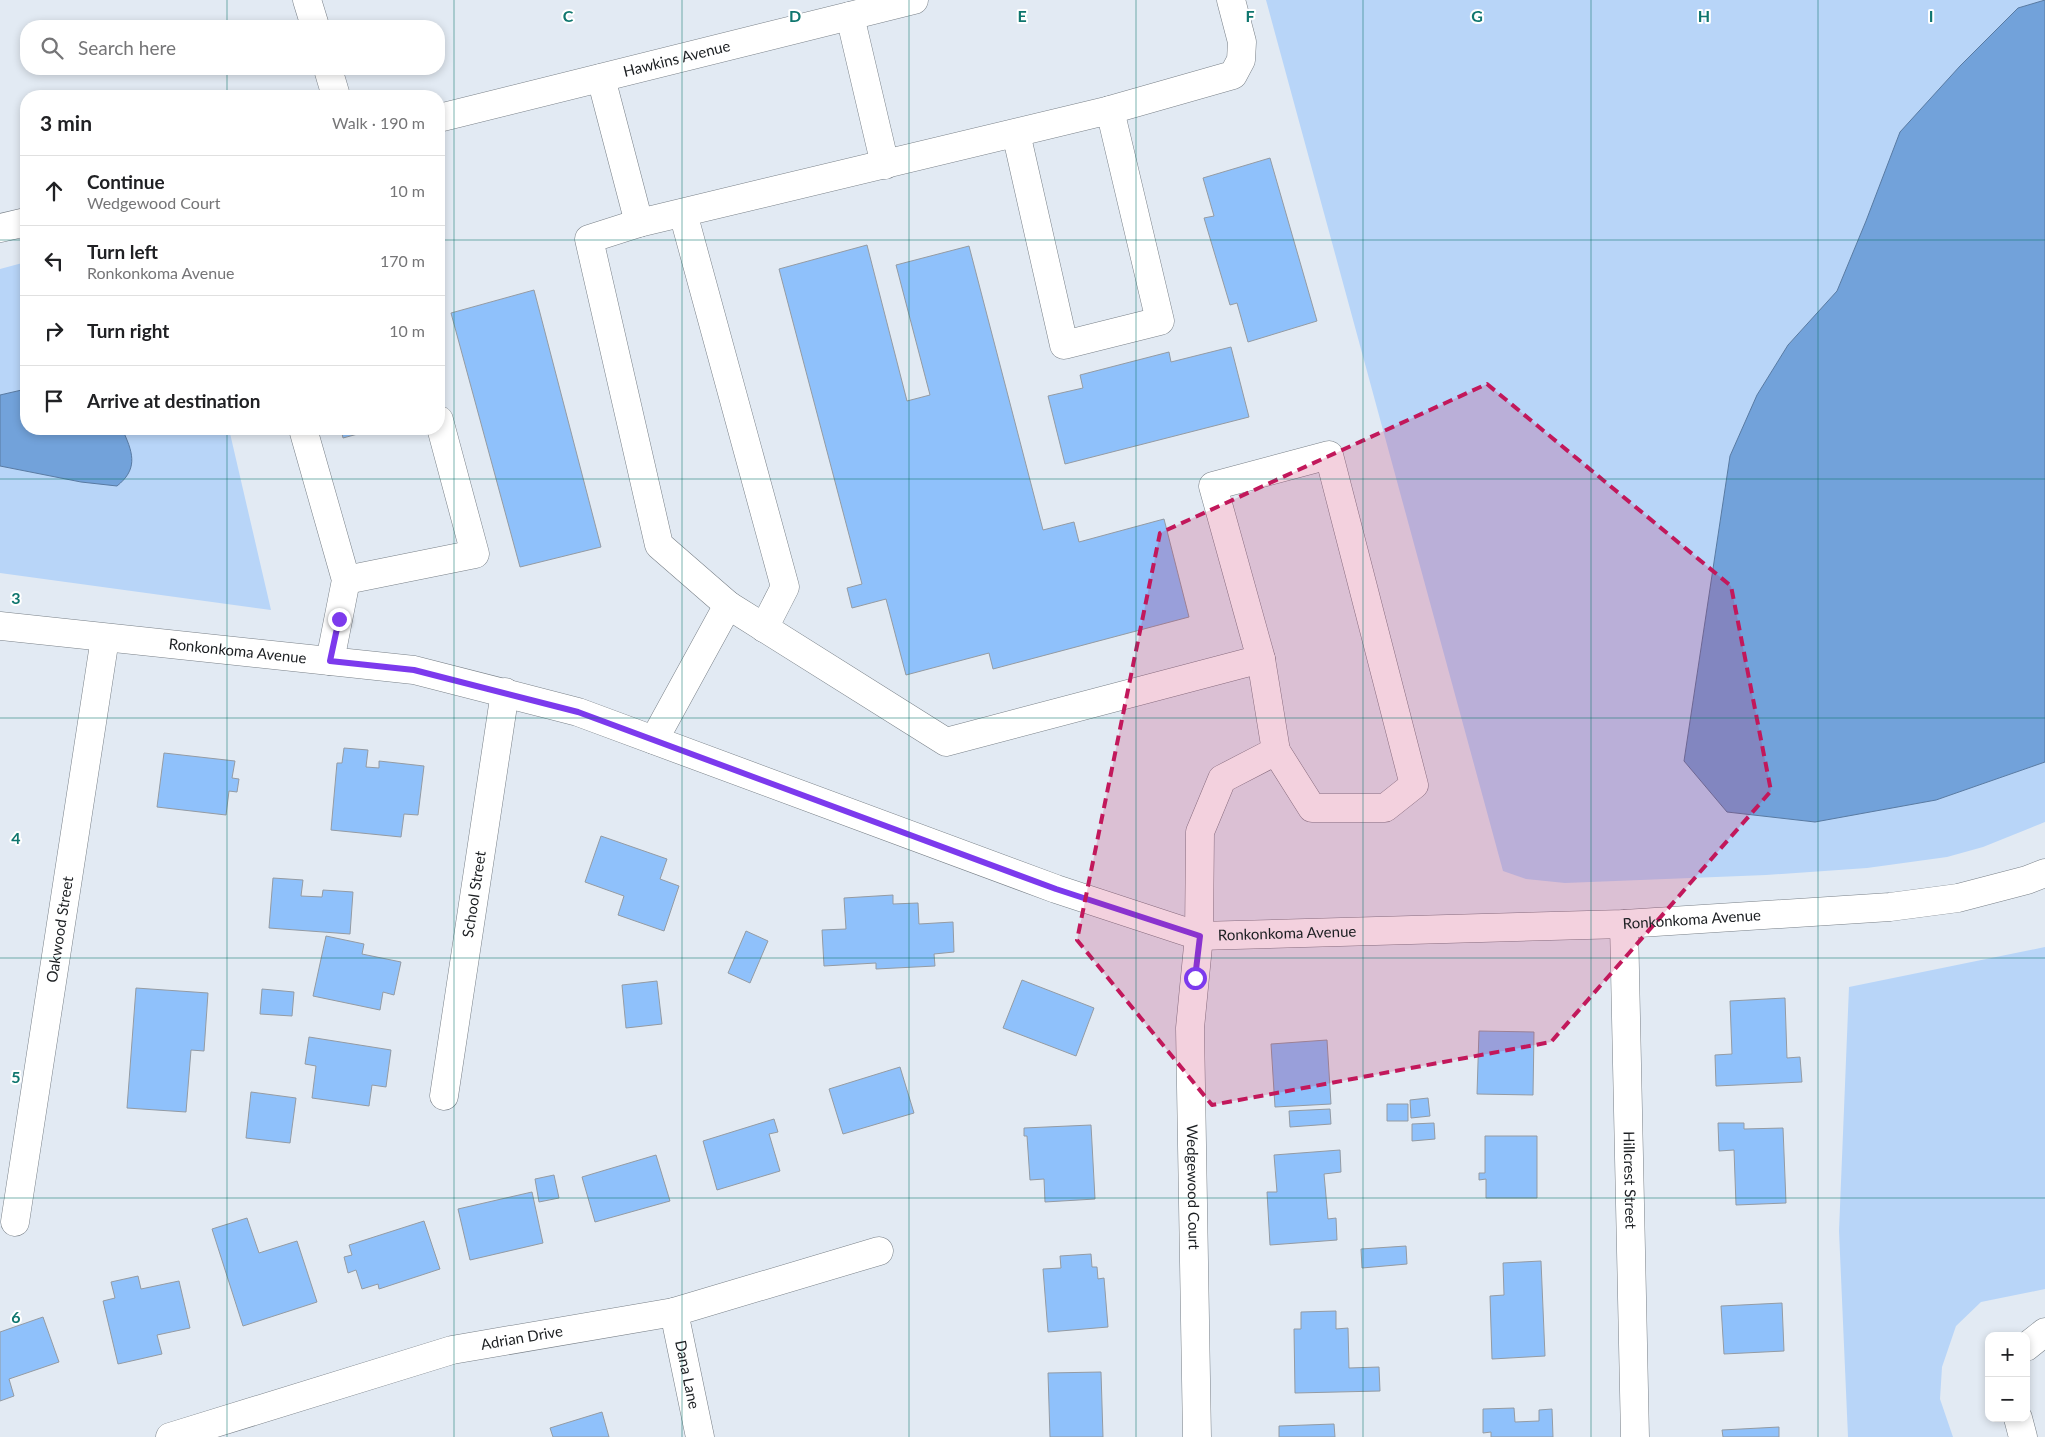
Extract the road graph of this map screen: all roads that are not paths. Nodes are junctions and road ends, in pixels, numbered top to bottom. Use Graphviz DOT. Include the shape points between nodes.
graph roads {
  1 [pos="307,0"];
  2 [pos="914,0"];
  3 [pos="1231,0"];
  4 [pos="850,16"];
  5 [pos="313,20"];
  6 [pos="330,75"];
  7 [pos="601,78"];
  8 [pos="334,90"];
  9 [pos="1110,110"];
  10 [pos="445,117"];
  11 [pos="1016,133"];
  12 [pos="885,165"];
  13 [pos="683,213"];
  14 [pos="20,223"];
  15 [pos="639,223"];
  16 [pos="0,228"];
  17 [pos="305,435"];
  18 [pos="443,435"];
  19 [pos="346,580"];
  20 [pos="728,606"];
  21 [pos="0,626"];
  22 [pos="764,628"];
  23 [pos="105,638"];
  24 [pos="1261,659"];
  25 [pos="330,661"];
  26 [pos="506,692"];
  27 [pos="654,740"];
  28 [pos="1276,751"];
  29 [pos="2045,873"];
  30 [pos="1624,924"];
  31 [pos="1200,936"];
  32 [pos="444,1096"];
  33 [pos="15,1222"];
  34 [pos="879,1251"];
  35 [pos="674,1312"];
  36 [pos="2045,1332"];
  37 [pos="2030,1344"];
  38 [pos="2019,1422"];
  39 [pos="170,1437"];
  40 [pos="700,1437"];
  41 [pos="1197,1437"];
  42 [pos="1634,1437"];
  43 [pos="2023,1437"];
  1 -- 5 [label="street"];
  2 -- 4 [label="street, Hawkins Avenue"];
  3 -- 9 [label="street" via="1242,42 1241,60 1233,75"];
  4 -- 7 [label="street, Hawkins Avenue"];
  4 -- 12 [label="street"];
  6 -- 8 [label="street"];
  7 -- 10 [label="street, Hawkins Avenue"];
  7 -- 15 [label="street"];
  9 -- 11 [label="street"];
  9 -- 11 [label="street" via="1160,321 1064,345"];
  11 -- 12 [label="street"];
  12 -- 13 [label="street"];
  13 -- 15 [label="street"];
  13 -- 22 [label="street" via="785,586"];
  14 -- 16 [label="street"];
  15 -- 20 [label="street" via="589,239 659,545"];
  17 -- 19 [label="street"];
  18 -- 19 [label="street" via="475,554"];
  19 -- 25 [label="street"];
  20 -- 22 [label="street"];
  20 -- 27 [label="street"];
  21 -- 23 [label="street, Ronkonkoma Avenue"];
  22 -- 24 [label="street" via="946,742"];
  23 -- 25 [label="street, Ronkonkoma Avenue"];
  23 -- 33 [label="street, Oakwood Street"];
  24 -- 28 [label="street"];
  24 -- 28 [label="street" via="1212,486 1329,455 1414,785 1385,808 1312,808"];
  25 -- 26 [label="street, Ronkonkoma Avenue" via="414,670"];
  26 -- 27 [label="street, Ronkonkoma Avenue" via="578,712"];
  26 -- 32 [label="street, School Street"];
  27 -- 31 [label="street, Ronkonkoma Avenue" via="1056,889"];
  28 -- 31 [label="street, Wedgewood Court" via="1222,779 1200,832"];
  29 -- 30 [label="street, Ronkonkoma Avenue" via="1958,898 1890,907"];
  30 -- 31 [label="street, Ronkonkoma Avenue"];
  30 -- 42 [label="street, Hillcrest Street"];
  31 -- 41 [label="street, Wedgewood Court" via="1190,1028"];
  34 -- 35 [label="street, Adrian Drive"];
  35 -- 39 [label="street, Adrian Drive" via="452,1350"];
  35 -- 40 [label="street, Dana Lane"];
  36 -- 37 [label="street"];
  38 -- 43 [label="street"];
}
